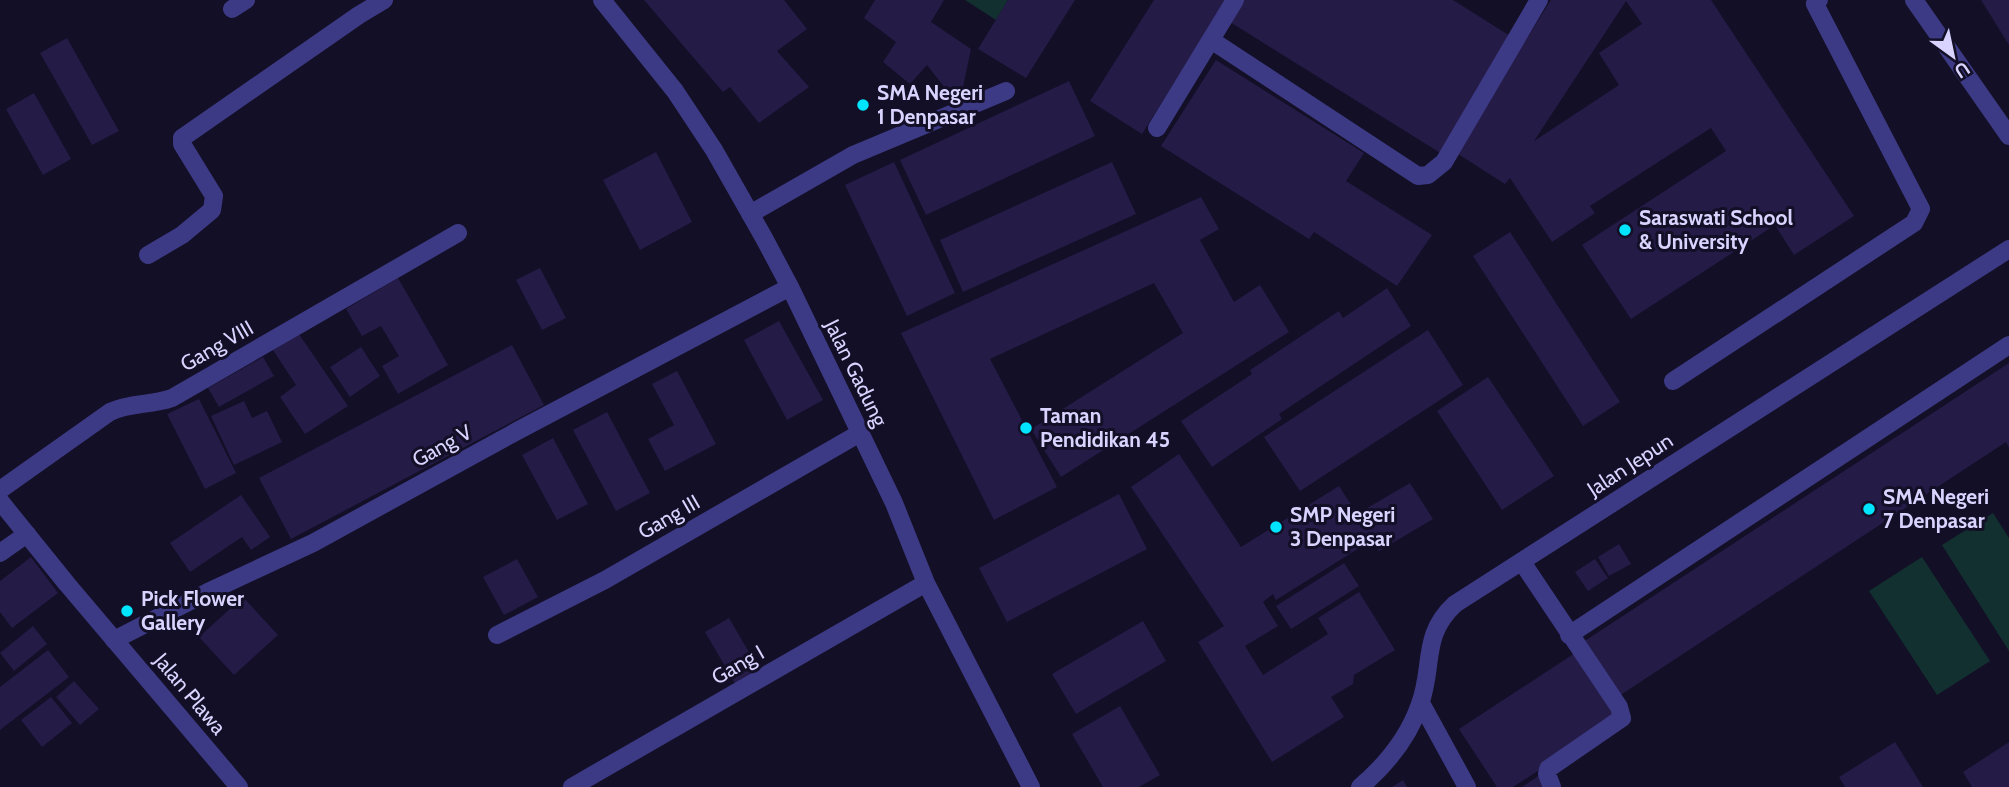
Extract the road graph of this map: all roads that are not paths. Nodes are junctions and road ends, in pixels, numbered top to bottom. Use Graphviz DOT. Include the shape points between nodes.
graph roads {
  1 [pos="384,0"];
  2 [pos="602,0"];
  3 [pos="1236,0"];
  4 [pos="1539,0"];
  5 [pos="1914,0"];
  6 [pos="1815,1"];
  7 [pos="1211,40"];
  8 [pos="1006,91"];
  9 [pos="1157,128"];
  10 [pos="2009,136"];
  11 [pos="750,214"];
  12 [pos="458,233"];
  13 [pos="2009,248"];
  14 [pos="148,255"];
  15 [pos="790,287"];
  16 [pos="2009,345"];
  17 [pos="1673,381"];
  18 [pos="860,433"];
  19 [pos="0,489"];
  20 [pos="0,501"];
  21 [pos="27,534"];
  22 [pos="0,552"];
  23 [pos="1522,562"];
  24 [pos="926,583"];
  25 [pos="497,635"];
  26 [pos="1569,635"];
  27 [pos="114,640"];
  28 [pos="1421,703"];
  29 [pos="239,787"];
  30 [pos="572,787"];
  31 [pos="1031,787"];
  32 [pos="1360,787"];
  33 [pos="1467,787"];
  34 [pos="1552,787"];
  1 -- 14 [label="street" via="183,138 214,204 182,235"];
  2 -- 11 [label="street, Jalan Gadung" via="675,91"];
  3 -- 7 [label="street"];
  4 -- 7 [label="street" via="1444,162 1429,175 1418,176"];
  5 -- 10 [label="street"];
  6 -- 17 [label="street" via="1921,209 1914,223"];
  7 -- 9 [label="street"];
  8 -- 11 [label="street" via="853,155"];
  11 -- 15 [label="street, Jalan Gadung"];
  12 -- 19 [label="street, Gang VIII" via="172,398 110,412"];
  13 -- 23 [label="street, Jalan Jepun"];
  15 -- 18 [label="street, Jalan Gadung"];
  15 -- 27 [label="street, Gang V" via="313,543"];
  16 -- 26 [label="street"];
  18 -- 24 [label="street, Jalan Gadung"];
  18 -- 25 [label="street, Gang III" via="605,580"];
  20 -- 21 [label="street, Jalan Plawa"];
  21 -- 22 [label="street"];
  21 -- 27 [label="street, Jalan Plawa"];
  23 -- 26 [label="street"];
  23 -- 28 [label="street, Jalan Jepun" via="1447,611 1432,634"];
  24 -- 30 [label="street, Gang I"];
  24 -- 31 [label="street, Jalan Gadung"];
  26 -- 34 [label="street" via="1622,718 1548,769"];
  27 -- 29 [label="street, Jalan Plawa"];
  28 -- 32 [label="street, Jalan Jepun" via="1391,755"];
  28 -- 33 [label="street"];
}
